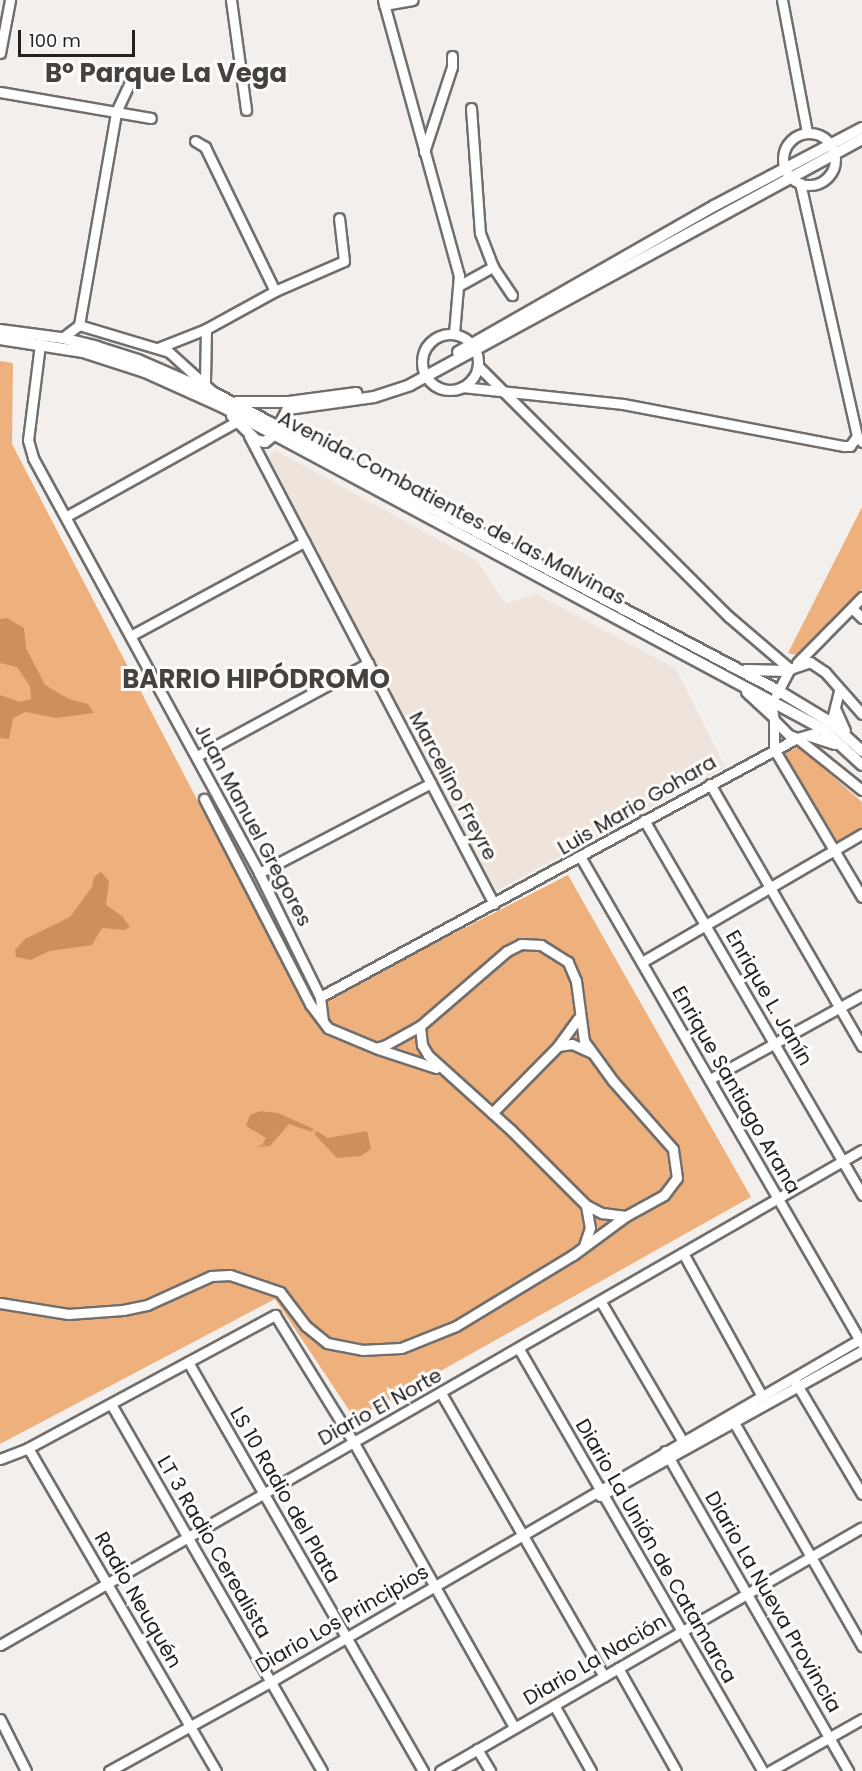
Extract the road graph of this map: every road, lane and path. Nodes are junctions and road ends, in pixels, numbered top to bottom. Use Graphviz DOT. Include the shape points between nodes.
graph roads {
  1 [pos="10,0"];
  2 [pos="231,0"];
  3 [pos="413,0"];
  4 [pos="782,0"];
  5 [pos="383,3"];
  6 [pos="0,53"];
  7 [pos="452,56"];
  8 [pos="131,80"];
  9 [pos="0,92"];
  10 [pos="471,108"];
  11 [pos="246,110"];
  12 [pos="116,112"];
  13 [pos="151,118"];
  14 [pos="862,128"];
  15 [pos="807,132"];
  16 [pos="862,139"];
  17 [pos="195,141"];
  18 [pos="832,148"];
  19 [pos="424,152"];
  20 [pos="787,171"];
  21 [pos="800,183"];
  22 [pos="339,218"];
  23 [pos="493,267"];
  24 [pos="460,285"];
  25 [pos="275,291"];
  26 [pos="512,295"];
  27 [pos="79,325"];
  28 [pos="206,329"];
  29 [pos="0,330"];
  30 [pos="454,333"];
  31 [pos="62,338"];
  32 [pos="0,339"];
  33 [pos="40,344"];
  34 [pos="474,347"];
  35 [pos="158,348"];
  36 [pos="478,366"];
  37 [pos="425,374"];
  38 [pos="205,381"];
  39 [pos="462,387"];
  40 [pos="500,392"];
  41 [pos="214,393"];
  42 [pos="256,403"];
  43 [pos="228,405"];
  44 [pos="238,421"];
  45 [pos="247,432"];
  46 [pos="275,433"];
  47 [pos="860,439"];
  48 [pos="263,462"];
  49 [pos="67,516"];
  50 [pos="304,542"];
  51 [pos="862,597"];
  52 [pos="852,608"];
  53 [pos="862,618"];
  54 [pos="132,635"];
  55 [pos="814,649"];
  56 [pos="368,663"];
  57 [pos="815,664"];
  58 [pos="790,669"];
  59 [pos="739,670"];
  60 [pos="721,672"];
  61 [pos="839,691"];
  62 [pos="775,696"];
  63 [pos="836,711"];
  64 [pos="862,714"];
  65 [pos="773,718"];
  66 [pos="826,725"];
  67 [pos="810,736"];
  68 [pos="797,738"];
  69 [pos="774,749"];
  70 [pos="856,749"];
  71 [pos="197,756"];
  72 [pos="862,765"];
  73 [pos="431,783"];
  74 [pos="710,784"];
  75 [pos="862,790"];
  76 [pos="204,799"];
  77 [pos="644,820"];
  78 [pos="862,834"];
  79 [pos="835,850"];
  80 [pos="581,858"];
  81 [pos="259,873"];
  82 [pos="771,888"];
  83 [pos="862,897"];
  84 [pos="494,904"];
  85 [pos="706,924"];
  86 [pos="642,963"];
  87 [pos="862,995"];
  88 [pos="320,997"];
  89 [pos="839,1008"];
  90 [pos="578,1018"];
  91 [pos="323,1024"];
  92 [pos="420,1026"];
  93 [pos="774,1044"];
  94 [pos="558,1046"];
  95 [pos="862,1046"];
  96 [pos="376,1048"];
  97 [pos="590,1052"];
  98 [pos="445,1072"];
  99 [pos="710,1079"];
  100 [pos="492,1113"];
  101 [pos="862,1150"];
  102 [pos="843,1161"];
  103 [pos="862,1195"];
  104 [pos="777,1200"];
  105 [pos="586,1205"];
  106 [pos="626,1216"];
  107 [pos="583,1246"];
  108 [pos="683,1253"];
  109 [pos="601,1302"];
  110 [pos="0,1303"];
  111 [pos="861,1341"];
  112 [pos="519,1349"];
  113 [pos="862,1351"];
  114 [pos="188,1362"];
  115 [pos="793,1378"];
  116 [pos="798,1387"];
  117 [pos="441,1394"];
  118 [pos="762,1396"];
  119 [pos="111,1404"];
  120 [pos="732,1419"];
  121 [pos="354,1443"];
  122 [pos="685,1445"];
  123 [pos="28,1448"];
  124 [pos="668,1456"];
  125 [pos="0,1459"];
  126 [pos="264,1493"];
  127 [pos="602,1493"];
  128 [pos="862,1494"];
  129 [pos="862,1527"];
  130 [pos="523,1534"];
  131 [pos="187,1537"];
  132 [pos="812,1557"];
  133 [pos="107,1584"];
  134 [pos="433,1586"];
  135 [pos="746,1593"];
  136 [pos="681,1630"];
  137 [pos="345,1637"];
  138 [pos="0,1645"];
  139 [pos="862,1646"];
  140 [pos="618,1668"];
  141 [pos="604,1676"];
  142 [pos="270,1682"];
  143 [pos="554,1705"];
  144 [pos="0,1719"];
  145 [pos="862,1719"];
  146 [pos="191,1726"];
  147 [pos="514,1727"];
  148 [pos="830,1738"];
  149 [pos="477,1749"];
  150 [pos="26,1771"];
  151 [pos="109,1771"];
  152 [pos="216,1771"];
  153 [pos="322,1771"];
  154 [pos="423,1771"];
  155 [pos="440,1771"];
  156 [pos="490,1771"];
  157 [pos="591,1771"];
  158 [pos="676,1771"];
  159 [pos="763,1771"];
  160 [pos="770,1771"];
  161 [pos="848,1771"];
  1 -- 6 [label="street"];
  2 -- 11 [label="street"];
  3 -- 5 [label="street"];
  4 -- 15 [label="street"];
  5 -- 19 [label="street"];
  7 -- 19 [label="street" via="452,67"];
  8 -- 12 [label="street"];
  9 -- 12 [label="street"];
  10 -- 23 [label="street" via="480,233"];
  12 -- 13 [label="street"];
  12 -- 27 [label="street"];
  14 -- 18 [label="main road"];
  15 -- 18 [label="street"];
  15 -- 20 [label="street" via="787,144"];
  16 -- 18 [label="main road"];
  17 -- 25 [label="street" via="205,147"];
  18 -- 20 [label="main road"];
  18 -- 21 [label="street" via="834,167 824,180"];
  19 -- 24 [label="street"];
  20 -- 21 [label="street"];
  20 -- 34 [label="main road"];
  21 -- 47 [label="street"];
  22 -- 25 [label="street" via="344,261"];
  23 -- 24 [label="street"];
  23 -- 26 [label="street"];
  24 -- 30 [label="street"];
  25 -- 28 [label="street"];
  27 -- 31 [label="street"];
  27 -- 35 [label="street"];
  28 -- 35 [label="street"];
  28 -- 38 [label="street"];
  29 -- 31 [label="main road, Avenida Combatientes de las Malvinas"];
  30 -- 34 [label="street"];
  30 -- 37 [label="street" via="435,337 428,344 422,362"];
  31 -- 41 [label="main road, Avenida Combatientes de las Malvinas" via="138,360"];
  32 -- 33 [label="main road, Avenida Combatientes de las Malvinas"];
  33 -- 43 [label="main road, Avenida Combatientes de las Malvinas" via="120,364"];
  33 -- 49 [label="street, Juan Manuel Gregores" via="28,448"];
  34 -- 36 [label="street"];
  34 -- 37 [label="main road"];
  35 -- 38 [label="street"];
  36 -- 39 [label="street" via="470,382"];
  36 -- 40 [label="street"];
  37 -- 39 [label="street" via="446,390"];
  37 -- 42 [label="main road" via="371,391"];
  37 -- 46 [label="main road" via="374,398 288,409"];
  38 -- 41 [label="street"];
  39 -- 40 [label="street"];
  40 -- 47 [label="street" via="623,404 844,446"];
  40 -- 58 [label="street" via="728,616"];
  41 -- 43 [label="main road, Avenida Combatientes de las Malvinas"];
  42 -- 43 [label="main road"];
  42 -- 46 [label="main road" via="275,411"];
  43 -- 44 [label="main road"];
  43 -- 46 [label="main road, Avenida Combatientes de las Malvinas"];
  44 -- 45 [label="main road"];
  44 -- 49 [label="street"];
  45 -- 46 [label="main road" via="260,442"];
  45 -- 48 [label="street, Marcelino Freyre"];
  46 -- 48 [label="street"];
  46 -- 59 [label="main road, Avenida Combatientes de las Malvinas"];
  46 -- 60 [label="main road, Avenida Combatientes de las Malvinas"];
  48 -- 50 [label="street, Marcelino Freyre"];
  49 -- 54 [label="street, Juan Manuel Gregores"];
  50 -- 54 [label="street"];
  50 -- 56 [label="street, Marcelino Freyre"];
  51 -- 52 [label="street"];
  52 -- 53 [label="street"];
  52 -- 55 [label="street"];
  54 -- 71 [label="street, Juan Manuel Gregores"];
  55 -- 57 [label="street"];
  55 -- 58 [label="street"];
  56 -- 71 [label="street"];
  56 -- 73 [label="street, Marcelino Freyre"];
  57 -- 58 [label="street" via="805,661"];
  57 -- 61 [label="street"];
  58 -- 59 [label="main road"];
  58 -- 62 [label="street"];
  59 -- 62 [label="main road, Avenida Combatientes de las Malvinas"];
  60 -- 62 [label="main road, Avenida Combatientes de las Malvinas"];
  60 -- 65 [label="main road"];
  61 -- 63 [label="street"];
  61 -- 64 [label="street"];
  62 -- 65 [label="street"];
  62 -- 66 [label="main road, Avenida Combatientes de las Malvinas"];
  63 -- 66 [label="street"];
  63 -- 70 [label="main road"];
  65 -- 68 [label="street" via="783,731"];
  65 -- 69 [label="street"];
  66 -- 67 [label="street, Luis Mario Gohara"];
  66 -- 70 [label="main road, Avenida Combatientes de las Malvinas"];
  67 -- 68 [label="street, Luis Mario Gohara"];
  67 -- 70 [label="main road"];
  68 -- 69 [label="street, Luis Mario Gohara"];
  68 -- 75 [label="street"];
  69 -- 74 [label="street, Luis Mario Gohara"];
  69 -- 79 [label="street"];
  70 -- 72 [label="main road, Avenida Combatientes de las Malvinas"];
  71 -- 81 [label="street, Juan Manuel Gregores"];
  73 -- 81 [label="street"];
  73 -- 84 [label="street, Marcelino Freyre"];
  74 -- 77 [label="street, Luis Mario Gohara"];
  74 -- 82 [label="street"];
  76 -- 91 [label="street"];
  77 -- 80 [label="street, Luis Mario Gohara"];
  77 -- 85 [label="street, Enrique L. Janín"];
  78 -- 79 [label="street"];
  79 -- 82 [label="street"];
  79 -- 83 [label="street"];
  80 -- 84 [label="street, Luis Mario Gohara"];
  80 -- 86 [label="street, Enrique Santiago Arana"];
  81 -- 88 [label="street, Juan Manuel Gregores"];
  82 -- 85 [label="street"];
  82 -- 89 [label="street"];
  84 -- 88 [label="street, Luis Mario Gohara"];
  85 -- 86 [label="street"];
  85 -- 93 [label="street, Enrique L. Janín"];
  86 -- 99 [label="street, Enrique Santiago Arana"];
  87 -- 89 [label="street"];
  88 -- 91 [label="street, Juan Manuel Gregores"];
  89 -- 93 [label="street"];
  89 -- 95 [label="street"];
  90 -- 92 [label="street" via="576,981 568,962 556,952 531,943 516,946 500,956"];
  90 -- 94 [label="street"];
  90 -- 97 [label="street"];
  91 -- 96 [label="street" via="334,1033"];
  92 -- 96 [label="street"];
  92 -- 98 [label="street" via="423,1050"];
  93 -- 99 [label="street"];
  93 -- 102 [label="street, Enrique L. Janín"];
  94 -- 97 [label="street" via="572,1044"];
  94 -- 100 [label="street"];
  96 -- 98 [label="street" via="414,1058"];
  97 -- 106 [label="street" via="668,1142 676,1157 678,1169 672,1187"];
  98 -- 100 [label="street"];
  99 -- 104 [label="street, Enrique Santiago Arana"];
  100 -- 105 [label="street"];
  101 -- 102 [label="street, Diario El Norte"];
  102 -- 103 [label="street, Enrique L. Janín"];
  102 -- 104 [label="street, Diario El Norte"];
  104 -- 108 [label="street, Diario El Norte"];
  104 -- 111 [label="street, Enrique Santiago Arana"];
  105 -- 106 [label="street" via="602,1213"];
  105 -- 107 [label="street" via="590,1228"];
  106 -- 107 [label="street"];
  107 -- 110 [label="street" via="456,1326 430,1340 390,1350 327,1343 306,1326 280,1292 230,1275 211,1276 147,1305 123,1310 68,1314"];
  108 -- 109 [label="street, Diario El Norte"];
  108 -- 118 [label="street"];
  109 -- 112 [label="street, Diario El Norte"];
  109 -- 122 [label="street"];
  111 -- 115 [label="street, Diario Los Principios"];
  112 -- 117 [label="street, Diario El Norte"];
  112 -- 127 [label="street, Diario La Unión de Catamarca"];
  113 -- 116 [label="street, Diario Los Principios"];
  114 -- 119 [label="street"];
  114 -- 121 [label="street" via="275,1315"];
  114 -- 126 [label="street, LS 10 Radio del Plata"];
  115 -- 116 [label="street"];
  115 -- 118 [label="street, Diario Los Principios"];
  116 -- 120 [label="street, Diario Los Principios"];
  116 -- 128 [label="street"];
  117 -- 121 [label="street, Diario El Norte"];
  117 -- 130 [label="street"];
  118 -- 120 [label="street, Diario Los Principios"];
  119 -- 123 [label="street"];
  119 -- 131 [label="street, LT 3 Radio Cerealista"];
  120 -- 122 [label="street, Diario Los Principios"];
  120 -- 132 [label="street"];
  121 -- 126 [label="street, Diario El Norte"];
  121 -- 134 [label="street"];
  122 -- 124 [label="street, Diario Los Principios"];
  123 -- 125 [label="street"];
  123 -- 133 [label="street, Radio Neuquén"];
  124 -- 127 [label="street, Diario Los Principios"];
  124 -- 135 [label="street, Diario La Nueva Provincia"];
  126 -- 131 [label="street, Diario El Norte"];
  126 -- 137 [label="street, LS 10 Radio del Plata"];
  127 -- 130 [label="street, Diario Los Principios"];
  127 -- 136 [label="street, Diario La Unión de Catamarca"];
  129 -- 132 [label="street, Diario La Nación"];
  130 -- 134 [label="street, Diario Los Principios"];
  130 -- 141 [label="street"];
  131 -- 133 [label="street, Diario El Norte"];
  131 -- 142 [label="street, LT 3 Radio Cerealista"];
  132 -- 135 [label="street, Diario La Nación"];
  132 -- 139 [label="street"];
  133 -- 138 [label="street, Diario El Norte"];
  133 -- 146 [label="street, Radio Neuquén"];
  134 -- 137 [label="street, Diario Los Principios"];
  134 -- 147 [label="street"];
  135 -- 136 [label="street, Diario La Nación"];
  135 -- 148 [label="street, Diario La Nueva Provincia"];
  136 -- 140 [label="street, Diario La Nación"];
  136 -- 159 [label="street, Diario La Unión de Catamarca"];
  137 -- 142 [label="street, Diario Los Principios"];
  137 -- 154 [label="street, LS 10 Radio del Plata"];
  140 -- 141 [label="street, Diario La Nación"];
  140 -- 158 [label="street"];
  141 -- 143 [label="street, Diario La Nación"];
  142 -- 146 [label="street, Diario Los Principios"];
  142 -- 153 [label="street, LT 3 Radio Cerealista"];
  143 -- 147 [label="street, Diario La Nación"];
  143 -- 157 [label="street"];
  144 -- 150 [label="street"];
  145 -- 148 [label="street"];
  146 -- 151 [label="street, Diario Los Principios"];
  146 -- 152 [label="street, Radio Neuquén"];
  147 -- 149 [label="street, Diario La Nación"];
  148 -- 160 [label="street"];
  148 -- 161 [label="street, Diario La Nueva Provincia"];
  149 -- 155 [label="street, Diario La Nación"];
  149 -- 156 [label="street"];
}
